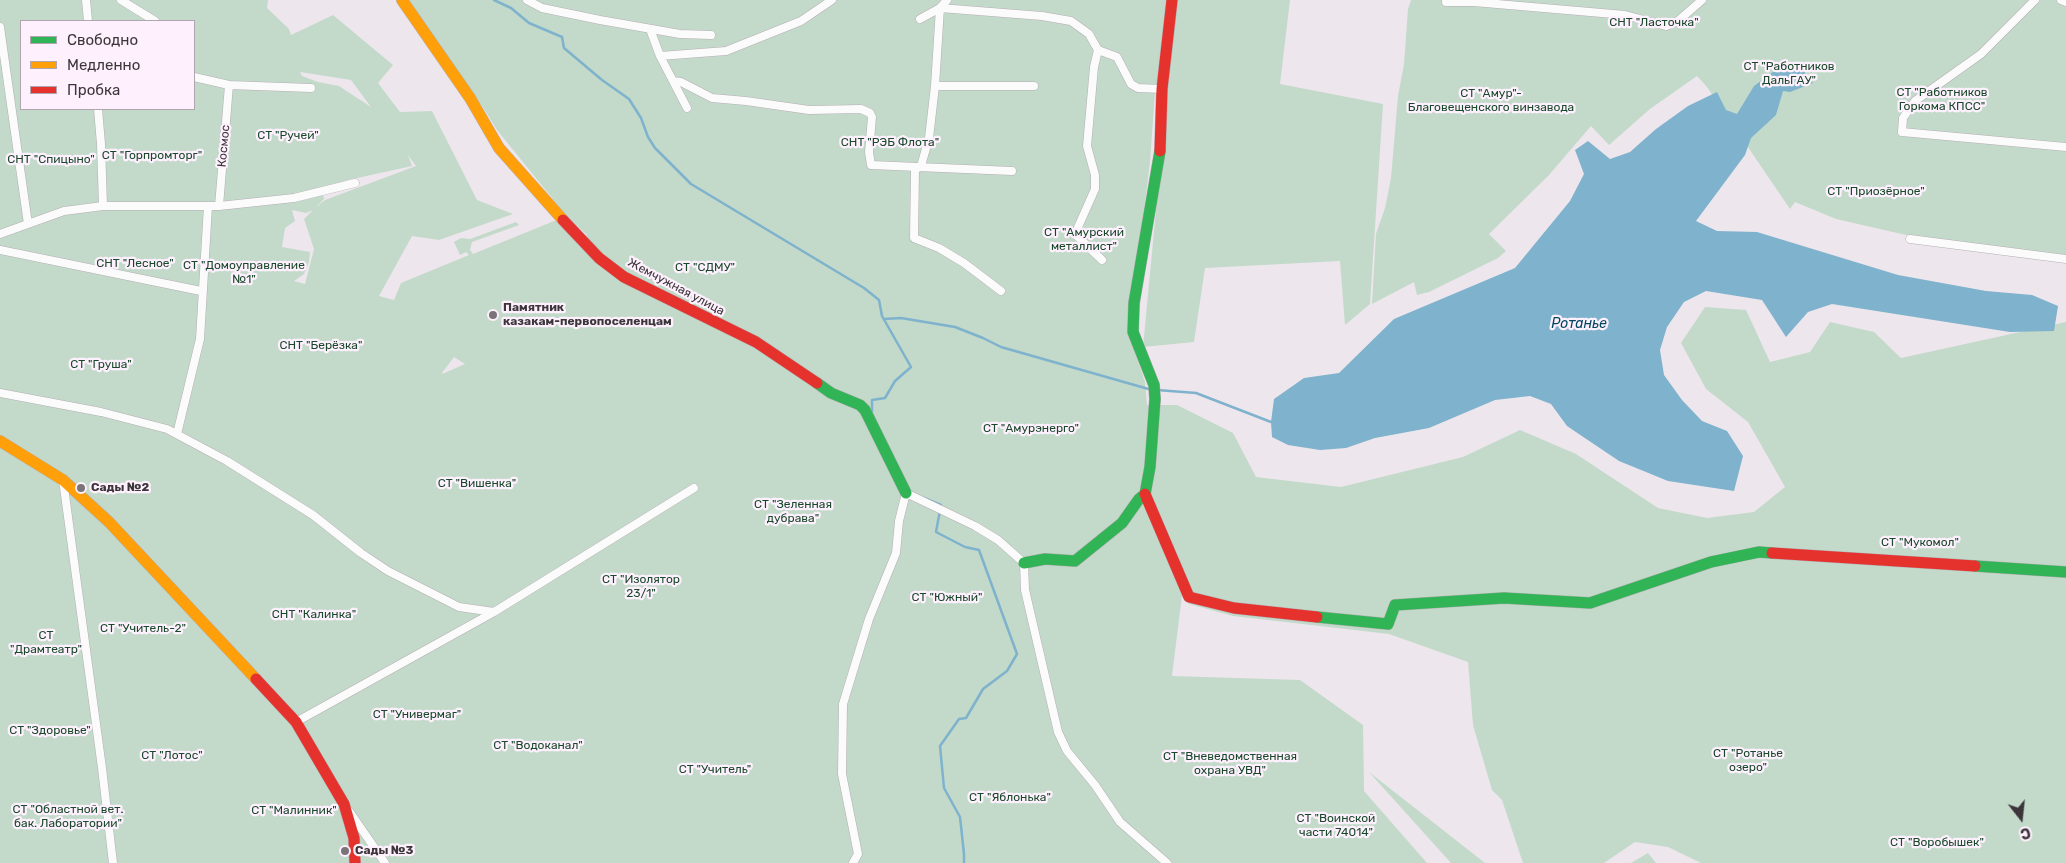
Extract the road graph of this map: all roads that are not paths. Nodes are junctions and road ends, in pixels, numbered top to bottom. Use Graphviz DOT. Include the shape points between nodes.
graph roads {
  1 [pos="86,0"];
  2 [pos="120,0"];
  3 [pos="402,0"];
  4 [pos="527,0"];
  5 [pos="832,0"];
  6 [pos="947,0"];
  7 [pos="1172,0"];
  8 [pos="1446,0"];
  9 [pos="1702,0"];
  10 [pos="2035,0"];
  11 [pos="2061,0"];
  12 [pos="2066,2"];
  13 [pos="940,8"];
  14 [pos="920,19"];
  15 [pos="88,20"];
  16 [pos="153,20"];
  17 [pos="0,27"];
  18 [pos="650,29"];
  19 [pos="711,35"];
  20 [pos="1098,50"];
  21 [pos="660,56"];
  22 [pos="195,77"];
  23 [pos="672,81"];
  24 [pos="230,86"];
  25 [pos="935,86"];
  26 [pos="1034,86"];
  27 [pos="311,88"];
  28 [pos="1162,89"];
  29 [pos="687,108"];
  30 [pos="98,110"];
  31 [pos="2066,148"];
  32 [pos="921,166"];
  33 [pos="1012,171"];
  34 [pos="355,183"];
  35 [pos="103,206"];
  36 [pos="208,206"];
  37 [pos="219,206"];
  38 [pos="28,224"];
  39 [pos="0,234"];
  40 [pos="1910,239"];
  41 [pos="0,250"];
  42 [pos="2066,259"];
  43 [pos="1102,260"];
  44 [pos="201,291"];
  45 [pos="1002,291"];
  46 [pos="0,393"];
  47 [pos="177,434"];
  48 [pos="0,441"];
  49 [pos="63,480"];
  50 [pos="694,488"];
  51 [pos="906,493"];
  52 [pos="1145,494"];
  53 [pos="1024,564"];
  54 [pos="2066,572"];
  55 [pos="494,612"];
  56 [pos="296,722"];
  57 [pos="344,804"];
  58 [pos="113,863"];
  59 [pos="355,863"];
  60 [pos="385,863"];
  61 [pos="853,863"];
  62 [pos="1167,863"];
  1 -- 15 [label="street"];
  2 -- 16 [label="street"];
  3 -- 51 [label="street, Жемчужная улица" via="470,98 500,148 599,258 624,277 756,342 831,393 860,405"];
  4 -- 18 [label="street" via="542,8"];
  5 -- 21 [label="street" via="801,21 726,52"];
  6 -- 13 [label="street"];
  7 -- 28 [label="street"];
  8 -- 9 [label="street" via="1625,15 1666,26 1678,21"];
  10 -- 31 [label="street" via="1981,54 1915,101 1903,118 1902,132"];
  11 -- 12 [label="street"];
  13 -- 14 [label="street"];
  13 -- 20 [label="street" via="1071,21 1088,34"];
  13 -- 25 [label="street"];
  17 -- 38 [label="street"];
  18 -- 19 [label="street"];
  18 -- 21 [label="street"];
  20 -- 28 [label="street" via="1117,57 1130,84 1138,88"];
  20 -- 43 [label="street" via="1087,146 1095,189 1075,234"];
  21 -- 23 [label="street"];
  22 -- 24 [label="street"];
  23 -- 29 [label="street"];
  23 -- 32 [label="street" via="681,82 712,98 809,110 861,109 872,117 870,165"];
  24 -- 27 [label="street"];
  24 -- 37 [label="street, Космос"];
  25 -- 26 [label="street"];
  25 -- 32 [label="street" via="929,138"];
  28 -- 52 [label="street" via="1160,156 1134,303 1133,332 1154,390 1153,434"];
  30 -- 35 [label="street"];
  32 -- 33 [label="street"];
  32 -- 45 [label="street" via="915,170 914,238 964,263"];
  34 -- 37 [label="street" via="294,198"];
  35 -- 36 [label="street"];
  35 -- 38 [label="street" via="64,211"];
  36 -- 37 [label="street"];
  36 -- 44 [label="street"];
  38 -- 39 [label="street"];
  40 -- 42 [label="street"];
  41 -- 44 [label="street"];
  44 -- 47 [label="street" via="200,339"];
  46 -- 47 [label="street" via="102,412"];
  47 -- 55 [label="street" via="227,461 312,515 388,571 459,607"];
  48 -- 49 [label="street"];
  49 -- 56 [label="street" via="109,522"];
  49 -- 58 [label="street"];
  50 -- 55 [label="street"];
  51 -- 53 [label="street" via="976,526 998,540"];
  51 -- 61 [label="street" via="896,553 869,619 843,704 842,774 858,854"];
  52 -- 53 [label="street" via="1122,523 1075,561 1045,558"];
  52 -- 54 [label="street" via="1189,597 1234,608 1388,624 1395,605 1504,598 1590,603 1711,562 1759,552"];
  53 -- 62 [label="street" via="1025,590 1061,738 1120,822"];
  55 -- 56 [label="street"];
  56 -- 57 [label="street"];
  57 -- 59 [label="street" via="354,838"];
  57 -- 60 [label="street"];
}
